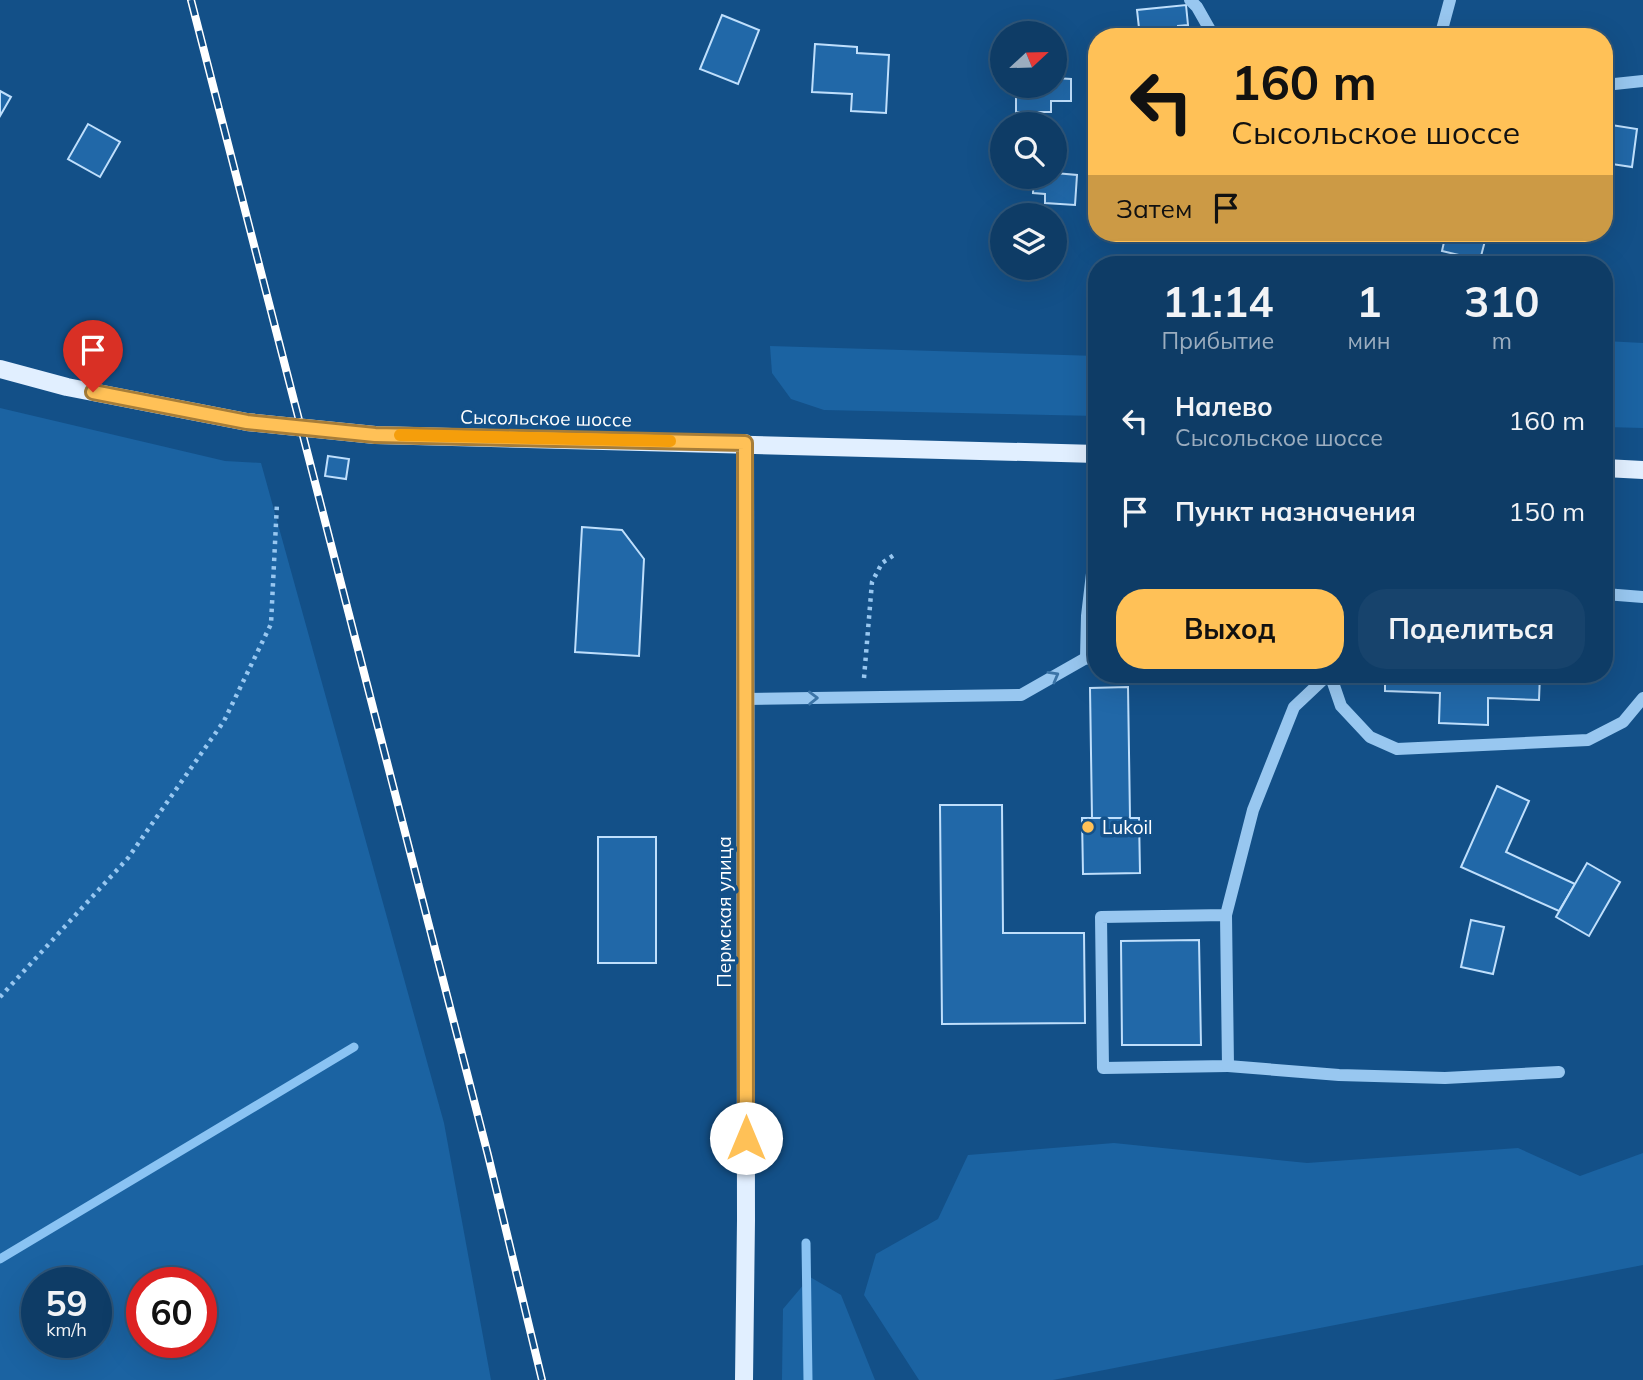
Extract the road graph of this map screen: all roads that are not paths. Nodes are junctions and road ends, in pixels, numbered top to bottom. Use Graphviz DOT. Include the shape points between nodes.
graph roads {
  1 [pos="1190,0"];
  2 [pos="1450,0"];
  3 [pos="1209,28"];
  4 [pos="1442,28"];
  5 [pos="1643,81"];
  6 [pos="1613,84"];
  7 [pos="0,369"];
  8 [pos="745,443"];
  9 [pos="1088,454"];
  10 [pos="1613,468"];
  11 [pos="1643,470"];
  12 [pos="1613,595"];
  13 [pos="1643,597"];
  14 [pos="1088,661"];
  15 [pos="1320,683"];
  16 [pos="1333,683"];
  17 [pos="1643,698"];
  18 [pos="744,699"];
  19 [pos="1226,915"];
  20 [pos="1228,1066"];
  21 [pos="1559,1072"];
  22 [pos="744,1380"];
  1 -- 3 [label="street"];
  2 -- 4 [label="street"];
  5 -- 6 [label="street"];
  7 -- 8 [label="main road, Сысольское шоссе" via="247,422 300,428 375,435"];
  8 -- 9 [label="main road, Сысольское шоссе"];
  8 -- 18 [label="main road, Пермская улица"];
  10 -- 11 [label="main road"];
  12 -- 13 [label="street"];
  18 -- 14 [label="street, one-way" via="1021,695"];
  15 -- 19 [label="street" via="1294,707 1253,810"];
  16 -- 17 [label="street" via="1341,706 1370,737 1397,749 1588,740 1623,722"];
  18 -- 22 [label="main road, Пермская улица"];
  19 -- 20 [label="street"];
  19 -- 20 [label="street" via="1101,917 1102,1027 1103,1068"];
  20 -- 21 [label="street" via="1445,1079"];
}
